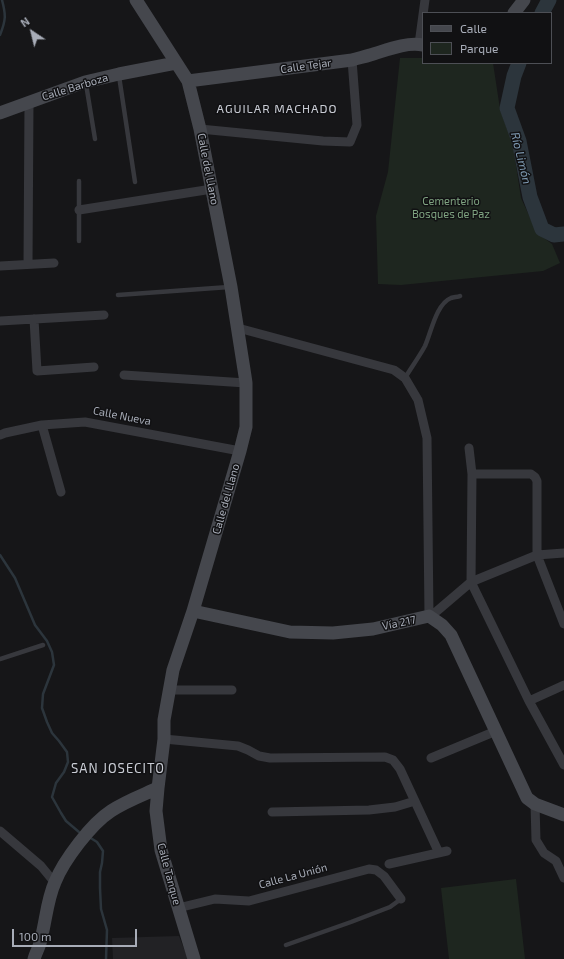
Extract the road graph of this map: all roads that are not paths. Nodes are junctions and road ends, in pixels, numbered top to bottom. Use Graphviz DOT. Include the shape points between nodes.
graph roads {
  1 [pos="136,0"];
  2 [pos="425,0"];
  3 [pos="524,0"];
  4 [pos="424,12"];
  5 [pos="515,12"];
  6 [pos="422,33"];
  7 [pos="421,44"];
  8 [pos="352,60"];
  9 [pos="176,64"];
  10 [pos="119,74"];
  11 [pos="188,81"];
  12 [pos="85,82"];
  13 [pos="29,102"];
  14 [pos="0,113"];
  15 [pos="200,129"];
  16 [pos="96,139"];
  17 [pos="78,181"];
  18 [pos="135,182"];
  19 [pos="212,189"];
  20 [pos="79,210"];
  21 [pos="79,241"];
  22 [pos="54,263"];
  23 [pos="28,264"];
  24 [pos="0,266"];
  25 [pos="230,287"];
  26 [pos="118,295"];
  27 [pos="460,296"];
  28 [pos="104,315"];
  29 [pos="34,319"];
  30 [pos="0,321"];
  31 [pos="238,328"];
  32 [pos="94,367"];
  33 [pos="124,375"];
  34 [pos="405,378"];
  35 [pos="246,383"];
  36 [pos="42,425"];
  37 [pos="0,435"];
  38 [pos="469,448"];
  39 [pos="240,451"];
  40 [pos="472,474"];
  41 [pos="60,492"];
  42 [pos="564,553"];
  43 [pos="537,555"];
  44 [pos="471,582"];
  45 [pos="193,611"];
  46 [pos="429,616"];
  47 [pos="564,624"];
  48 [pos="43,645"];
  49 [pos="0,659"];
  50 [pos="564,685"];
  51 [pos="170,690"];
  52 [pos="232,690"];
  53 [pos="529,701"];
  54 [pos="496,731"];
  55 [pos="164,739"];
  56 [pos="431,758"];
  57 [pos="564,765"];
  58 [pos="158,788"];
  59 [pos="415,801"];
  60 [pos="535,804"];
  61 [pos="272,812"];
  62 [pos="564,816"];
  63 [pos="0,831"];
  64 [pos="389,864"];
  65 [pos="564,878"];
  66 [pos="55,883"];
  67 [pos="401,899"];
  68 [pos="178,908"];
  69 [pos="286,945"];
  70 [pos="34,959"];
  71 [pos="194,959"];
  1 -- 9 [label="main road, Calle del Llano"];
  2 -- 4 [label="street"];
  3 -- 5 [label="main road"];
  6 -- 7 [label="street"];
  7 -- 8 [label="main road, Calle Tejar" via="394,47"];
  8 -- 11 [label="main road, Calle Tejar"];
  8 -- 15 [label="street" via="357,125 350,142"];
  9 -- 10 [label="main road, Calle Barboza"];
  9 -- 11 [label="main road, Calle del Llano"];
  10 -- 12 [label="main road, Calle Barboza"];
  10 -- 18 [label="lane"];
  11 -- 15 [label="main road, Calle del Llano"];
  12 -- 13 [label="main road, Calle Barboza"];
  12 -- 16 [label="lane"];
  13 -- 14 [label="main road, Calle Barboza"];
  13 -- 23 [label="street"];
  15 -- 19 [label="main road, Calle del Llano"];
  17 -- 20 [label="lane"];
  19 -- 20 [label="street"];
  19 -- 25 [label="main road, Calle del Llano"];
  20 -- 21 [label="lane"];
  22 -- 23 [label="street"];
  23 -- 24 [label="street"];
  25 -- 26 [label="lane"];
  25 -- 31 [label="main road, Calle del Llano"];
  27 -- 34 [label="lane" via="446,301 442,306 424,347"];
  28 -- 29 [label="street"];
  29 -- 30 [label="street"];
  29 -- 32 [label="street" via="37,371"];
  31 -- 34 [label="street" via="394,370"];
  31 -- 35 [label="main road, Calle del Llano"];
  33 -- 35 [label="street"];
  34 -- 46 [label="street" via="418,400 427,438"];
  35 -- 39 [label="main road, Calle del Llano" via="246,427"];
  36 -- 37 [label="street, Calle Nueva"];
  36 -- 39 [label="street, Calle Nueva" via="85,422"];
  36 -- 41 [label="street"];
  38 -- 40 [label="street"];
  39 -- 45 [label="main road, Calle del Llano"];
  40 -- 43 [label="street" via="531,474 535,477"];
  40 -- 44 [label="street"];
  42 -- 43 [label="street"];
  43 -- 44 [label="street"];
  43 -- 47 [label="street"];
  44 -- 46 [label="street"];
  44 -- 53 [label="street"];
  45 -- 46 [label="main road, Vía 217" via="290,632 333,633 373,629"];
  45 -- 51 [label="main road, Calle del Llano" via="173,670"];
  46 -- 54 [label="main road, Vía 217" via="452,635"];
  48 -- 49 [label="lane"];
  50 -- 53 [label="street"];
  51 -- 52 [label="street"];
  51 -- 55 [label="main road, Calle del Llano" via="164,720"];
  53 -- 57 [label="street"];
  54 -- 56 [label="street"];
  54 -- 60 [label="main road, Vía 217" via="527,798"];
  55 -- 58 [label="main road, Calle del Llano"];
  55 -- 59 [label="street" via="238,746 270,758 385,757 393,760 400,769"];
  58 -- 66 [label="main road" via="118,807 102,818 68,859"];
  58 -- 68 [label="main road, Calle Tanque" via="156,810 161,850"];
  59 -- 61 [label="street" via="395,807 369,810"];
  59 -- 64 [label="street" via="443,852"];
  60 -- 62 [label="main road, Vía 217"];
  60 -- 65 [label="street" via="536,840 544,853 556,860"];
  63 -- 66 [label="street" via="41,866"];
  66 -- 70 [label="main road"];
  67 -- 68 [label="street, Calle La Unión" via="384,876 369,868 249,901 215,899"];
  67 -- 69 [label="lane" via="390,907"];
  68 -- 71 [label="main road, Calle Tanque"];
}
